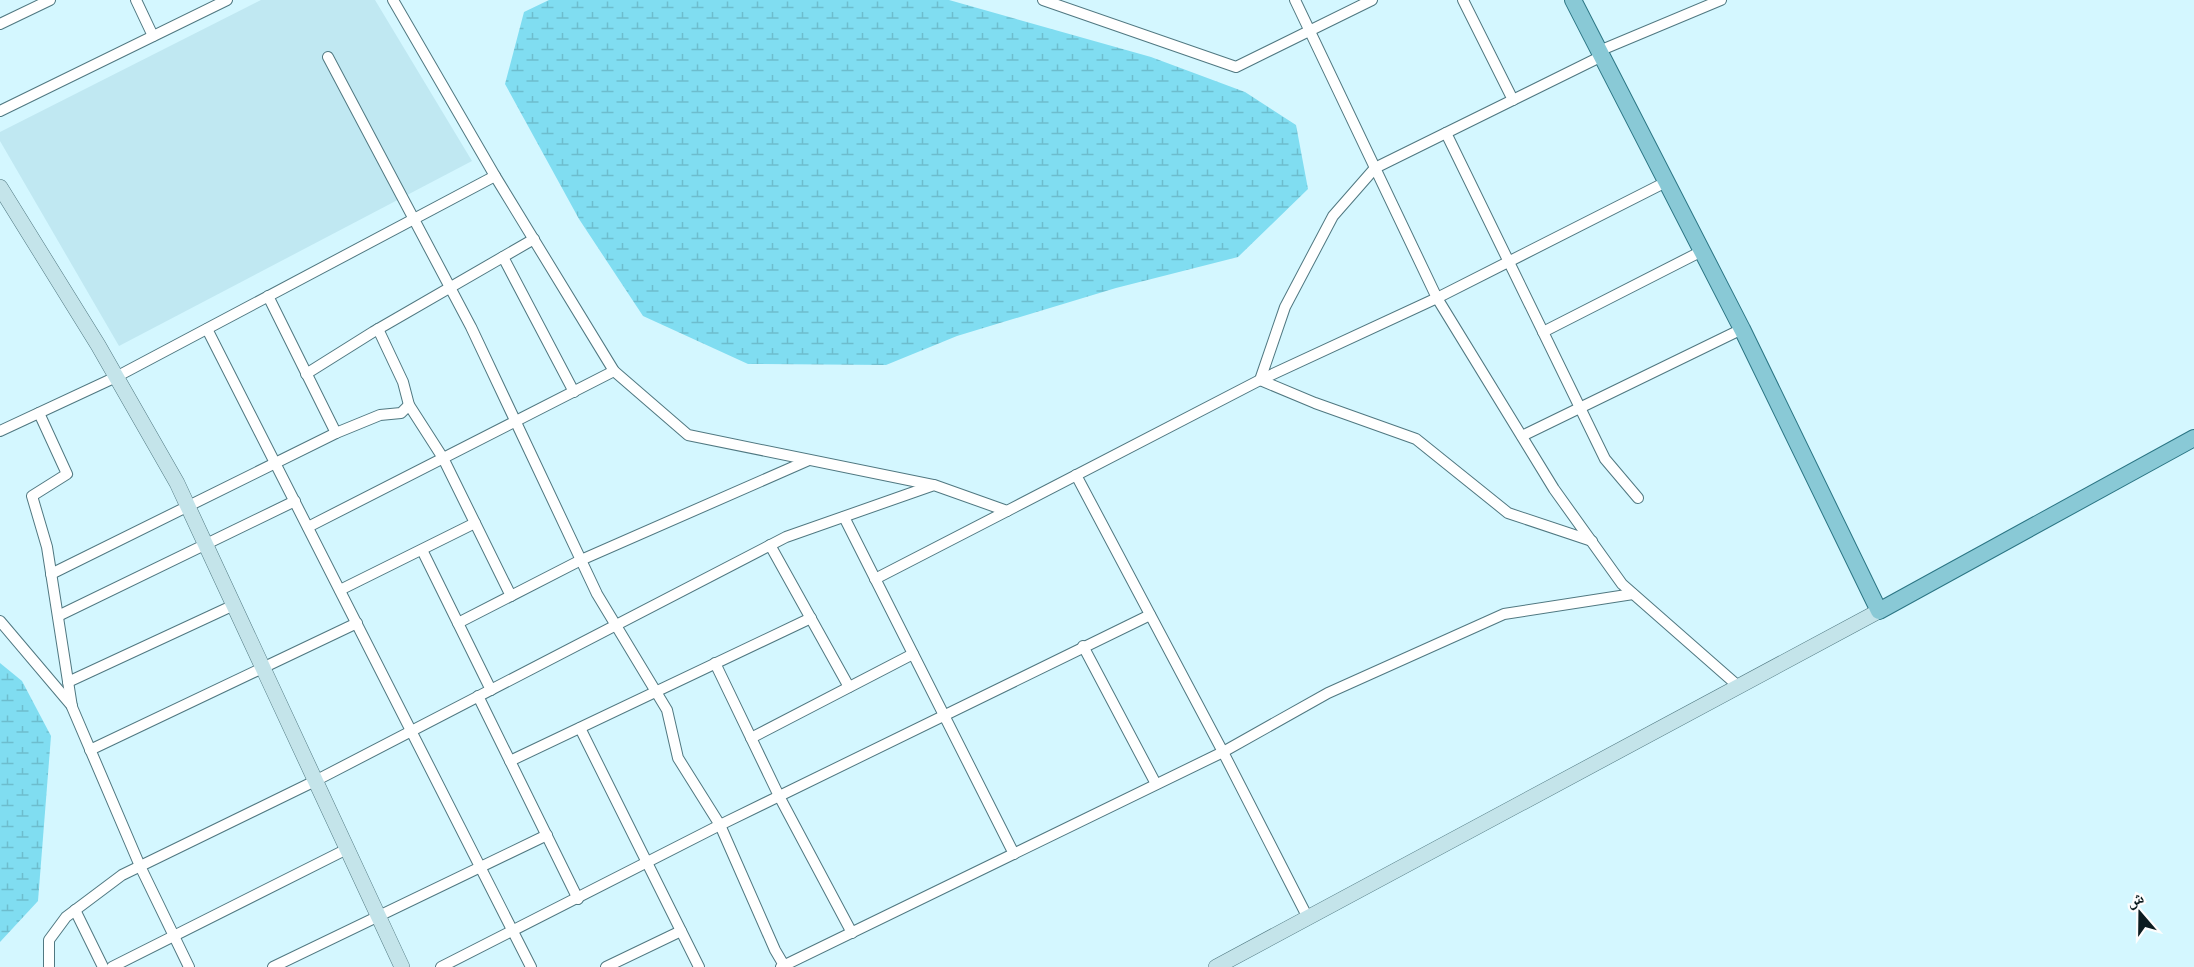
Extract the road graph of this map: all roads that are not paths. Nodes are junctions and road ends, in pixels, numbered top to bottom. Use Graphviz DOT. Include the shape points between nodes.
graph roads {
  1 [pos="50,0"];
  2 [pos="136,0"];
  3 [pos="227,0"];
  4 [pos="393,0"];
  5 [pos="1043,0"];
  6 [pos="1295,0"];
  7 [pos="1372,0"];
  8 [pos="1463,0"];
  9 [pos="1573,0"];
  10 [pos="1721,0"];
  11 [pos="0,24"];
  12 [pos="1310,30"];
  13 [pos="153,36"];
  14 [pos="1601,54"];
  15 [pos="328,57"];
  16 [pos="1513,100"];
  17 [pos="0,111"];
  18 [pos="1446,133"];
  19 [pos="1375,168"];
  20 [pos="495,176"];
  21 [pos="1666,182"];
  22 [pos="0,188"];
  23 [pos="414,219"];
  24 [pos="534,239"];
  25 [pos="1702,251"];
  26 [pos="503,257"];
  27 [pos="1509,262"];
  28 [pos="450,287"];
  29 [pos="268,296"];
  30 [pos="1437,298"];
  31 [pos="207,328"];
  32 [pos="378,329"];
  33 [pos="1742,329"];
  34 [pos="1543,332"];
  35 [pos="614,371"];
  36 [pos="306,374"];
  37 [pos="116,377"];
  38 [pos="1260,380"];
  39 [pos="574,392"];
  40 [pos="409,405"];
  41 [pos="1580,408"];
  42 [pos="39,413"];
  43 [pos="515,421"];
  44 [pos="0,431"];
  45 [pos="336,433"];
  46 [pos="1522,436"];
  47 [pos="2194,438"];
  48 [pos="443,458"];
  49 [pos="810,460"];
  50 [pos="276,464"];
  51 [pos="1076,476"];
  52 [pos="934,485"];
  53 [pos="1638,498"];
  54 [pos="295,501"];
  55 [pos="188,507"];
  56 [pos="1007,511"];
  57 [pos="844,517"];
  58 [pos="475,523"];
  59 [pos="308,527"];
  60 [pos="1592,541"];
  61 [pos="206,544"];
  62 [pos="770,545"];
  63 [pos="422,550"];
  64 [pos="581,560"];
  65 [pos="51,574"];
  66 [pos="875,579"];
  67 [pos="340,590"];
  68 [pos="1633,594"];
  69 [pos="512,596"];
  70 [pos="234,605"];
  71 [pos="1879,611"];
  72 [pos="1150,615"];
  73 [pos="58,616"];
  74 [pos="811,618"];
  75 [pos="0,621"];
  76 [pos="357,623"];
  77 [pos="458,623"];
  78 [pos="615,625"];
  79 [pos="1083,646"];
  80 [pos="913,654"];
  81 [pos="715,663"];
  82 [pos="264,669"];
  83 [pos="68,682"];
  84 [pos="1737,686"];
  85 [pos="849,687"];
  86 [pos="491,690"];
  87 [pos="655,692"];
  88 [pos="478,696"];
  89 [pos="72,707"];
  90 [pos="944,715"];
  91 [pos="580,728"];
  92 [pos="412,731"];
  93 [pos="751,738"];
  94 [pos="90,750"];
  95 [pos="1223,752"];
  96 [pos="510,761"];
  97 [pos="315,781"];
  98 [pos="1156,784"];
  99 [pos="779,796"];
  100 [pos="720,825"];
  101 [pos="547,835"];
  102 [pos="347,849"];
  103 [pos="1014,854"];
  104 [pos="647,864"];
  105 [pos="140,866"];
  106 [pos="481,867"];
  107 [pos="578,899"];
  108 [pos="75,910"];
  109 [pos="379,917"];
  110 [pos="1308,918"];
  111 [pos="513,931"];
  112 [pos="681,931"];
  113 [pos="852,933"];
  114 [pos="174,936"];
  115 [pos="609,966"];
  116 [pos="50,967"];
  117 [pos="104,967"];
  118 [pos="112,967"];
  119 [pos="189,967"];
  120 [pos="273,967"];
  121 [pos="402,967"];
  122 [pos="441,967"];
  123 [pos="531,967"];
  124 [pos="699,967"];
  125 [pos="784,967"];
  126 [pos="1216,967"];
  1 -- 11 [label="street"];
  2 -- 13 [label="street"];
  3 -- 13 [label="street"];
  4 -- 20 [label="street"];
  5 -- 12 [label="street" via="1236,67"];
  6 -- 12 [label="street"];
  7 -- 12 [label="street"];
  8 -- 16 [label="street"];
  9 -- 14 [label="main road"];
  10 -- 14 [label="street"];
  12 -- 19 [label="street"];
  13 -- 17 [label="street"];
  14 -- 16 [label="street"];
  14 -- 21 [label="main road"];
  15 -- 23 [label="street"];
  16 -- 18 [label="street"];
  18 -- 19 [label="street"];
  18 -- 27 [label="street"];
  19 -- 30 [label="street"];
  19 -- 38 [label="street" via="1334,216 1285,307"];
  20 -- 23 [label="street"];
  20 -- 24 [label="street"];
  21 -- 25 [label="main road"];
  21 -- 27 [label="street"];
  22 -- 37 [label="street"];
  23 -- 28 [label="street"];
  23 -- 29 [label="street"];
  24 -- 26 [label="street"];
  24 -- 35 [label="street"];
  25 -- 33 [label="main road"];
  25 -- 34 [label="street"];
  26 -- 28 [label="street"];
  26 -- 39 [label="street"];
  27 -- 30 [label="street"];
  27 -- 34 [label="street"];
  28 -- 32 [label="street"];
  28 -- 43 [label="street"];
  29 -- 31 [label="street"];
  29 -- 36 [label="street"];
  30 -- 38 [label="street"];
  30 -- 46 [label="street"];
  31 -- 37 [label="street"];
  31 -- 50 [label="street"];
  32 -- 36 [label="street"];
  32 -- 40 [label="street" via="403,382"];
  33 -- 41 [label="street"];
  33 -- 71 [label="main road"];
  34 -- 41 [label="street"];
  35 -- 39 [label="street"];
  35 -- 49 [label="street" via="688,435"];
  36 -- 45 [label="street"];
  37 -- 42 [label="street"];
  37 -- 55 [label="street"];
  38 -- 51 [label="street"];
  38 -- 60 [label="street" via="1416,439 1508,513"];
  39 -- 43 [label="street"];
  40 -- 45 [label="street" via="401,413 380,415"];
  40 -- 48 [label="street"];
  41 -- 46 [label="street"];
  41 -- 53 [label="street" via="1605,459"];
  42 -- 44 [label="street"];
  42 -- 65 [label="street" via="68,474 32,496"];
  43 -- 48 [label="street"];
  43 -- 64 [label="street"];
  45 -- 50 [label="street"];
  46 -- 60 [label="street"];
  47 -- 71 [label="main road"];
  48 -- 58 [label="street"];
  48 -- 59 [label="street"];
  49 -- 52 [label="street"];
  49 -- 64 [label="street"];
  50 -- 54 [label="street"];
  50 -- 55 [label="street"];
  51 -- 56 [label="street"];
  51 -- 72 [label="street"];
  52 -- 56 [label="street"];
  52 -- 57 [label="street"];
  54 -- 59 [label="street"];
  54 -- 61 [label="street"];
  55 -- 61 [label="street"];
  55 -- 65 [label="street"];
  56 -- 66 [label="street"];
  57 -- 62 [label="street"];
  57 -- 66 [label="street"];
  58 -- 63 [label="street"];
  58 -- 69 [label="street"];
  59 -- 67 [label="street"];
  60 -- 68 [label="street"];
  61 -- 70 [label="street"];
  61 -- 73 [label="street"];
  62 -- 74 [label="street"];
  62 -- 78 [label="street"];
  63 -- 67 [label="street"];
  63 -- 77 [label="street"];
  64 -- 69 [label="street"];
  64 -- 78 [label="street"];
  65 -- 73 [label="street"];
  66 -- 80 [label="street"];
  67 -- 76 [label="street"];
  68 -- 84 [label="street"];
  68 -- 95 [label="street" via="1504,614 1328,693"];
  69 -- 77 [label="street"];
  70 -- 82 [label="street"];
  70 -- 83 [label="street"];
  71 -- 84 [label="street"];
  72 -- 79 [label="street"];
  72 -- 95 [label="street"];
  73 -- 83 [label="street"];
  74 -- 81 [label="street"];
  74 -- 85 [label="street"];
  75 -- 89 [label="street"];
  76 -- 82 [label="street"];
  76 -- 92 [label="street"];
  77 -- 86 [label="street"];
  78 -- 86 [label="street"];
  78 -- 87 [label="street"];
  79 -- 90 [label="street"];
  79 -- 98 [label="street"];
  80 -- 85 [label="street"];
  80 -- 90 [label="street"];
  81 -- 87 [label="street"];
  81 -- 93 [label="street"];
  82 -- 94 [label="street"];
  82 -- 97 [label="street"];
  83 -- 89 [label="street"];
  84 -- 110 [label="street"];
  85 -- 93 [label="street"];
  86 -- 88 [label="street"];
  87 -- 91 [label="street"];
  87 -- 100 [label="street" via="666,710 678,758"];
  88 -- 92 [label="street"];
  88 -- 96 [label="street"];
  89 -- 94 [label="street"];
  90 -- 99 [label="street"];
  90 -- 103 [label="street"];
  91 -- 96 [label="street"];
  91 -- 104 [label="street"];
  92 -- 97 [label="street"];
  92 -- 106 [label="street"];
  93 -- 99 [label="street"];
  94 -- 105 [label="street"];
  95 -- 98 [label="street"];
  95 -- 110 [label="street"];
  96 -- 101 [label="street"];
  97 -- 102 [label="street"];
  97 -- 105 [label="street"];
  98 -- 103 [label="street"];
  99 -- 100 [label="street"];
  99 -- 113 [label="street"];
  100 -- 104 [label="street"];
  100 -- 125 [label="street"];
  101 -- 106 [label="street"];
  101 -- 107 [label="street"];
  102 -- 109 [label="street"];
  102 -- 114 [label="street"];
  103 -- 113 [label="street"];
  104 -- 107 [label="street"];
  104 -- 112 [label="street"];
  105 -- 108 [label="street"];
  105 -- 114 [label="street"];
  106 -- 109 [label="street"];
  106 -- 111 [label="street"];
  107 -- 111 [label="street"];
  108 -- 116 [label="street" via="49,940"];
  108 -- 117 [label="street"];
  109 -- 120 [label="street"];
  109 -- 121 [label="street"];
  110 -- 126 [label="street"];
  111 -- 122 [label="street"];
  111 -- 123 [label="street"];
  112 -- 115 [label="street"];
  112 -- 124 [label="street"];
  113 -- 125 [label="street"];
  114 -- 118 [label="street"];
  114 -- 119 [label="street"];
}
